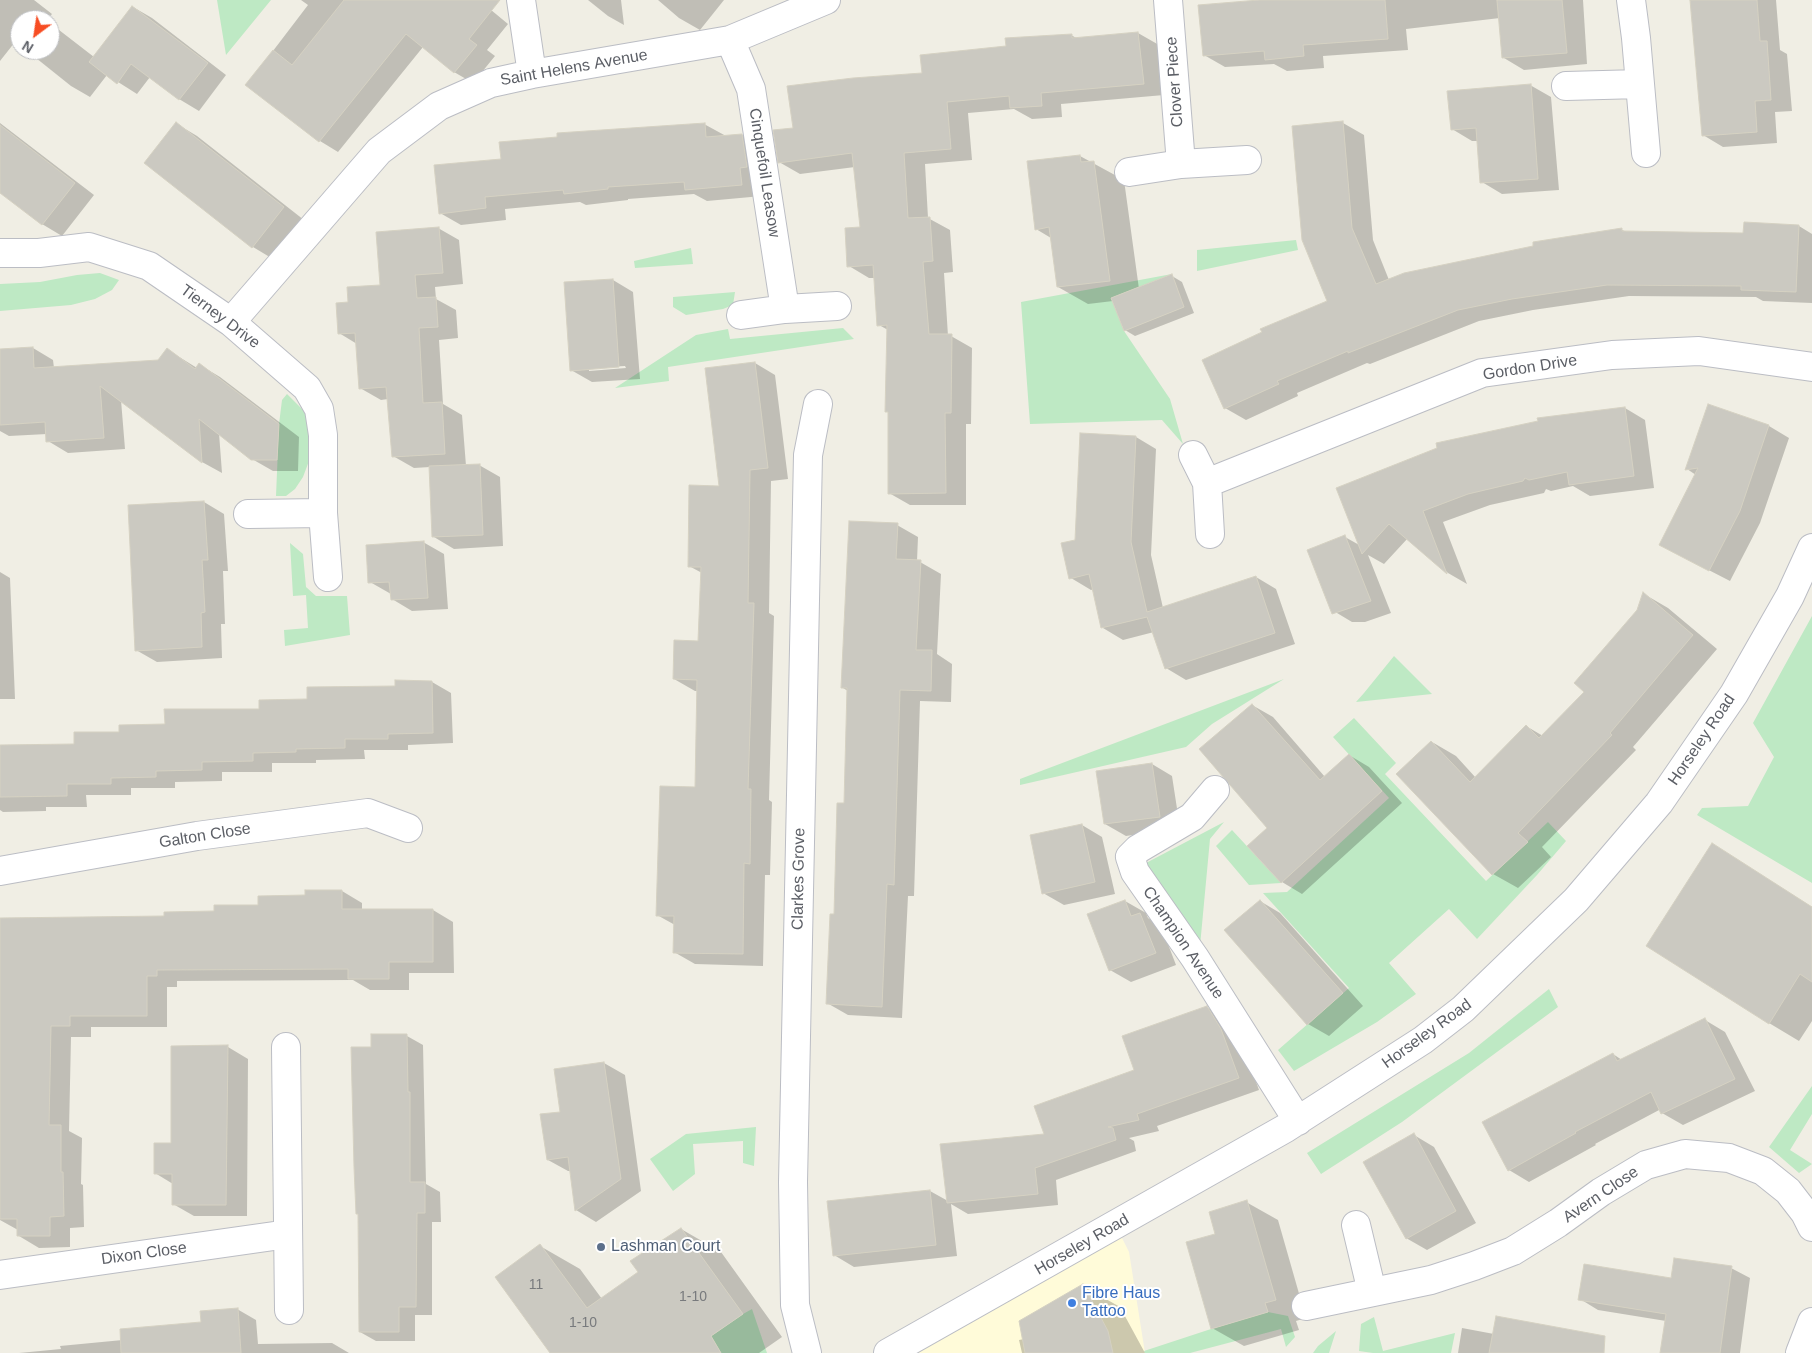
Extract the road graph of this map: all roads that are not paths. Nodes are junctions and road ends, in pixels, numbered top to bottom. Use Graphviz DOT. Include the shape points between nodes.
graph roads {
  1 [pos="521,0"];
  2 [pos="826,0"];
  3 [pos="1168,0"];
  4 [pos="1631,0"];
  5 [pos="730,40"];
  6 [pos="532,74"];
  7 [pos="1640,84"];
  8 [pos="1566,86"];
  9 [pos="1646,153"];
  10 [pos="1247,160"];
  11 [pos="1181,164"];
  12 [pos="1129,172"];
  13 [pos="0,254"];
  14 [pos="837,306"];
  15 [pos="786,309"];
  16 [pos="741,315"];
  17 [pos="231,322"];
  18 [pos="1812,367"];
  19 [pos="818,404"];
  20 [pos="1192,455"];
  21 [pos="1207,483"];
  22 [pos="323,513"];
  23 [pos="248,514"];
  24 [pos="1210,534"];
  25 [pos="1812,548"];
  26 [pos="328,577"];
  27 [pos="1215,790"];
  28 [pos="408,828"];
  29 [pos="0,871"];
  30 [pos="286,1047"];
  31 [pos="1298,1121"];
  32 [pos="1356,1225"];
  33 [pos="1812,1227"];
  34 [pos="288,1234"];
  35 [pos="0,1275"];
  36 [pos="1372,1292"];
  37 [pos="1306,1306"];
  38 [pos="290,1310"];
  39 [pos="1812,1322"];
  40 [pos="807,1353"];
  41 [pos="888,1353"];
  42 [pos="1800,1353"];
  1 -- 6 [label="street"];
  2 -- 5 [label="street, Saint Helens Avenue"];
  3 -- 11 [label="street, Clover Piece"];
  4 -- 7 [label="street"];
  5 -- 6 [label="street, Saint Helens Avenue"];
  5 -- 15 [label="street, Cinquefoil Leasow" via="751,90"];
  6 -- 17 [label="street, Saint Helens Avenue" via="491,83 438,106 379,151"];
  7 -- 8 [label="street"];
  7 -- 9 [label="street"];
  10 -- 11 [label="street"];
  11 -- 12 [label="street"];
  13 -- 17 [label="street, Tierney Drive" via="89,247 149,266"];
  14 -- 15 [label="street"];
  15 -- 16 [label="street"];
  17 -- 22 [label="street, Tierney Drive" via="306,388 319,409 323,435"];
  18 -- 21 [label="street, Gordon Drive" via="1699,351 1612,355 1482,373"];
  19 -- 40 [label="street, Clarkes Grove" via="808,455 793,1182 795,1305"];
  20 -- 21 [label="street"];
  21 -- 24 [label="street"];
  22 -- 23 [label="street"];
  22 -- 26 [label="street, Tierney Drive"];
  25 -- 31 [label="street, Horseley Road" via="1790,596 1734,694 1659,803 1576,900 1464,1009 1423,1040"];
  27 -- 31 [label="street, Champion Avenue" via="1192,817 1130,857 1135,872 1195,958"];
  28 -- 29 [label="street, Galton Close" via="368,813 197,836"];
  30 -- 34 [label="street"];
  31 -- 41 [label="street, Horseley Road"];
  32 -- 36 [label="street"];
  33 -- 36 [label="street, Avern Close" via="1788,1191 1763,1171 1728,1158 1685,1154 1646,1165 1513,1251 1431,1280"];
  34 -- 35 [label="street, Dixon Close"];
  34 -- 38 [label="street"];
  36 -- 37 [label="street, Avern Close"];
  39 -- 42 [label="street"];
}
